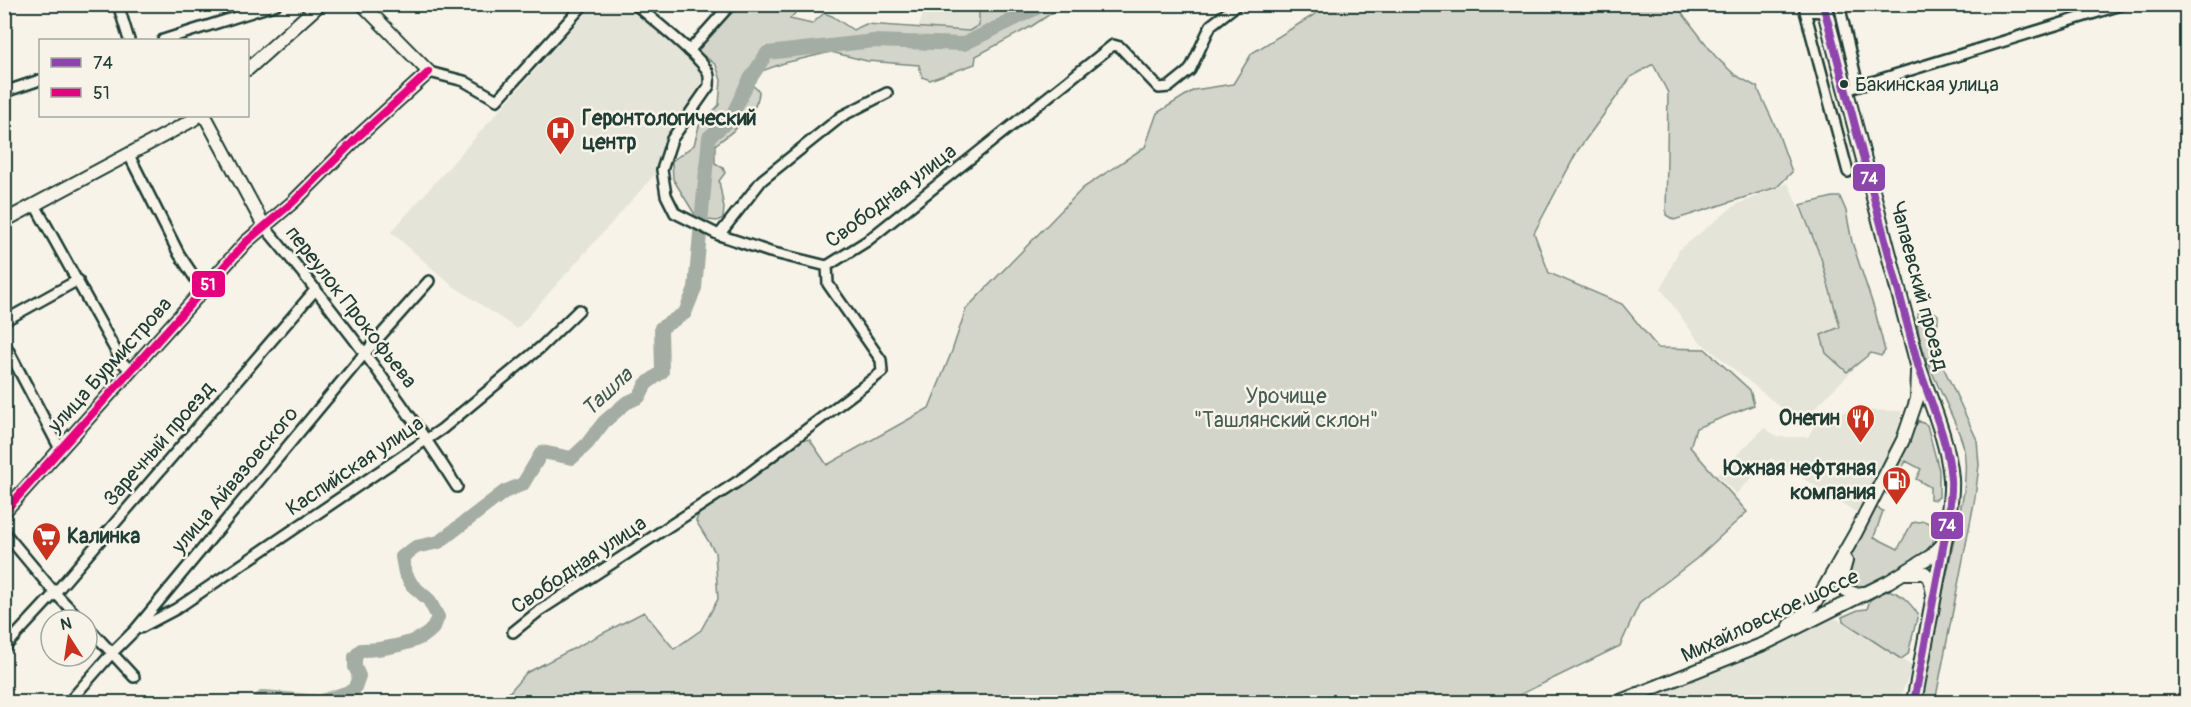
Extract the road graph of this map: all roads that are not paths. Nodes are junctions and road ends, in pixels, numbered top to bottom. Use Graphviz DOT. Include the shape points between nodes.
graph roads {
  1 [pos="118,4"];
  2 [pos="277,4"];
  3 [pos="320,4"];
  4 [pos="362,4"];
  5 [pos="584,4"];
  6 [pos="635,4"];
  7 [pos="731,4"];
  8 [pos="1238,4"];
  9 [pos="1839,4"];
  10 [pos="2124,4"];
  11 [pos="1824,8"];
  12 [pos="129,39"];
  13 [pos="166,39"];
  14 [pos="689,51"];
  15 [pos="249,68"];
  16 [pos="429,72"];
  17 [pos="39,80"];
  18 [pos="1852,88"];
  19 [pos="4,92"];
  20 [pos="887,93"];
  21 [pos="197,117"];
  22 [pos="207,117"];
  23 [pos="129,155"];
  24 [pos="1848,172"];
  25 [pos="35,205"];
  26 [pos="4,221"];
  27 [pos="264,226"];
  28 [pos="719,235"];
  29 [pos="827,266"];
  30 [pos="78,280"];
  31 [pos="429,281"];
  32 [pos="316,289"];
  33 [pos="203,290"];
  34 [pos="579,310"];
  35 [pos="4,321"];
  36 [pos="4,342"];
  37 [pos="365,353"];
  38 [pos="1918,365"];
  39 [pos="131,371"];
  40 [pos="427,439"];
  41 [pos="60,448"];
  42 [pos="457,487"];
  43 [pos="4,512"];
  44 [pos="4,532"];
  45 [pos="1855,534"];
  46 [pos="1943,544"];
  47 [pos="1902,573"];
  48 [pos="55,593"];
  49 [pos="1865,593"];
  50 [pos="1934,595"];
  51 [pos="69,608"];
  52 [pos="135,630"];
  53 [pos="513,632"];
  54 [pos="99,639"];
  55 [pos="1766,643"];
  56 [pos="4,648"];
  57 [pos="112,653"];
  58 [pos="135,677"];
  59 [pos="69,702"];
  60 [pos="1618,702"];
  61 [pos="1914,702"];
  1 -- 12 [label="street"];
  2 -- 13 [label="street"];
  3 -- 15 [label="street"];
  4 -- 16 [label="street"];
  5 -- 16 [label="street" via="497,100 464,81"];
  6 -- 14 [label="street"];
  7 -- 14 [label="street"];
  8 -- 29 [label="street, Свободная улица" via="1211,25 1190,70 1169,87 1159,88 1120,47 1113,45 867,242"];
  9 -- 18 [label="street"];
  10 -- 18 [label="street"];
  11 -- 18 [label="main road, Чапаевский проезд"];
  11 -- 24 [label="street" via="1805,12"];
  14 -- 28 [label="street" via="707,71 709,86 672,139 662,170 666,195 675,213"];
  16 -- 27 [label="street, улица Бурмистрова"];
  17 -- 19 [label="street"];
  18 -- 38 [label="main road, Чапаевский проезд"];
  20 -- 28 [label="street" via="842,116 762,180"];
  21 -- 23 [label="street"];
  22 -- 27 [label="street, переулок Прокофьева"];
  23 -- 25 [label="street"];
  23 -- 33 [label="street" via="179,254"];
  25 -- 26 [label="street"];
  25 -- 30 [label="street"];
  27 -- 32 [label="street, переулок Прокофьева"];
  27 -- 33 [label="street, улица Бурмистрова"];
  28 -- 29 [label="street"];
  29 -- 53 [label="street, Свободная улица" via="828,285 881,360 882,372 740,480 538,611"];
  30 -- 35 [label="street"];
  30 -- 39 [label="street" via="122,362"];
  31 -- 37 [label="street, улица Айвазовского"];
  32 -- 37 [label="street, переулок Прокофьева"];
  32 -- 48 [label="street, Заречный проезд"];
  33 -- 39 [label="street, улица Бурмистрова"];
  34 -- 40 [label="street, Каспийская улица" via="541,347"];
  36 -- 41 [label="street"];
  37 -- 40 [label="street, переулок Прокофьева"];
  37 -- 52 [label="street, улица Айвазовского"];
  38 -- 45 [label="street" via="1917,399 1903,440"];
  38 -- 46 [label="main road, Чапаевский проезд" via="1950,472 1950,506"];
  39 -- 41 [label="street, улица Бурмистрова"];
  40 -- 42 [label="street, переулок Прокофьева"];
  40 -- 52 [label="street, Каспийская улица" via="176,609"];
  41 -- 43 [label="street, улица Бурмистрова"];
  44 -- 48 [label="street"];
  45 -- 49 [label="street" via="1841,584 1848,592"];
  45 -- 55 [label="street" via="1819,597 1798,620"];
  46 -- 47 [label="street, Михайловское шоссе"];
  46 -- 50 [label="main road, Чапаевский проезд"];
  47 -- 49 [label="street, Михайловское шоссе"];
  47 -- 50 [label="street" via="1925,573"];
  48 -- 51 [label="street"];
  48 -- 56 [label="street, Заречный проезд"];
  49 -- 55 [label="street, Михайловское шоссе"];
  50 -- 61 [label="main road, Чапаевский проезд"];
  52 -- 57 [label="street, улица Айвазовского"];
  54 -- 57 [label="street"];
  55 -- 60 [label="street, Михайловское шоссе"];
  57 -- 58 [label="street"];
  57 -- 59 [label="street, улица Айвазовского"];
}
